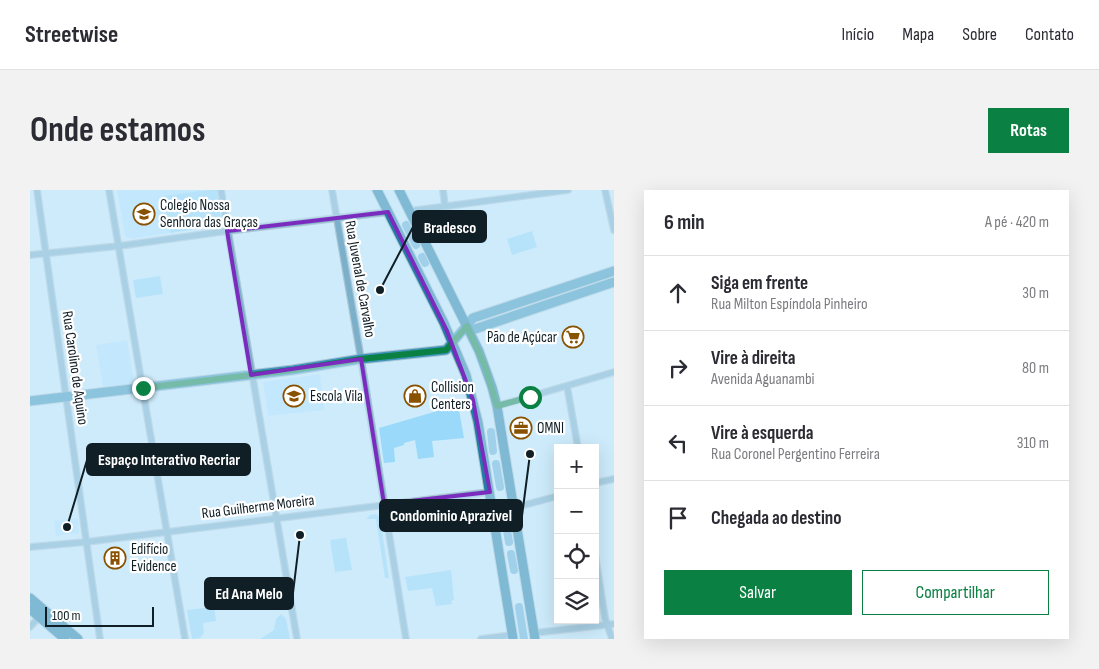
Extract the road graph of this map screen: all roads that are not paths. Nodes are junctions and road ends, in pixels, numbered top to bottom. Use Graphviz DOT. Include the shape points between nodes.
graph roads {
  1 [pos="37,190"];
  2 [pos="109,190"];
  3 [pos="221,190"];
  4 [pos="332,190"];
  5 [pos="377,190"];
  6 [pos="399,190"];
  7 [pos="442,190"];
  8 [pos="568,190"];
  9 [pos="605,190"];
  10 [pos="520,193"];
  11 [pos="445,206"];
  12 [pos="410,211"];
  13 [pos="388,212"];
  14 [pos="336,218"];
  15 [pos="614,230"];
  16 [pos="227,231"];
  17 [pos="119,246"];
  18 [pos="46,253"];
  19 [pos="30,255"];
  20 [pos="614,272"];
  21 [pos="614,282"];
  22 [pos="468,329"];
  23 [pos="453,343"];
  24 [pos="361,359"];
  25 [pos="614,372"];
  26 [pos="251,375"];
  27 [pos="568,386"];
  28 [pos="143,388"];
  29 [pos="66,397"];
  30 [pos="30,402"];
  31 [pos="497,406"];
  32 [pos="577,444"];
  33 [pos="614,479"];
  34 [pos="599,482"];
  35 [pos="490,492"];
  36 [pos="554,497"];
  37 [pos="384,504"];
  38 [pos="514,508"];
  39 [pos="277,518"];
  40 [pos="167,532"];
  41 [pos="86,542"];
  42 [pos="30,547"];
  43 [pos="599,579"];
  44 [pos="30,598"];
  45 [pos="30,609"];
  46 [pos="39,617"];
  47 [pos="611,624"];
  48 [pos="30,627"];
  49 [pos="534,636"];
  50 [pos="512,637"];
  51 [pos="65,639"];
  52 [pos="78,639"];
  53 [pos="100,639"];
  54 [pos="184,639"];
  55 [pos="297,639"];
  56 [pos="406,639"];
  57 [pos="481,639"];
  58 [pos="612,639"];
  1 -- 18 [label="street, Rua Carolino de Aquino"];
  2 -- 17 [label="street"];
  3 -- 16 [label="street"];
  4 -- 14 [label="street, Rua Juvenal de Carvalho"];
  5 -- 13 [label="main road"];
  6 -- 12 [label="main road"];
  7 -- 11 [label="street"];
  8 -- 10 [label="street"];
  9 -- 15 [label="street"];
  10 -- 11 [label="street"];
  11 -- 12 [label="street"];
  12 -- 22 [label="main road"];
  13 -- 14 [label="street"];
  13 -- 23 [label="main road"];
  14 -- 16 [label="street"];
  14 -- 24 [label="street, Rua Juvenal de Carvalho"];
  16 -- 17 [label="street"];
  16 -- 26 [label="street"];
  17 -- 18 [label="street"];
  17 -- 28 [label="street"];
  18 -- 19 [label="street"];
  18 -- 29 [label="street, Rua Carolino de Aquino"];
  20 -- 22 [label="street" via="473,318"];
  21 -- 22 [label="street"];
  22 -- 23 [label="street"];
  22 -- 31 [label="main road" via="485,366"];
  23 -- 24 [label="street" via="446,350"];
  23 -- 35 [label="main road" via="474,400"];
  24 -- 26 [label="street"];
  24 -- 37 [label="street, Rua Juvenal de Carvalho"];
  25 -- 27 [label="street"];
  26 -- 28 [label="street"];
  26 -- 39 [label="street"];
  27 -- 31 [label="street"];
  27 -- 32 [label="street"];
  28 -- 29 [label="street"];
  28 -- 40 [label="street"];
  29 -- 30 [label="street"];
  29 -- 41 [label="street, Rua Carolino de Aquino"];
  31 -- 38 [label="main road"];
  33 -- 34 [label="street"];
  35 -- 37 [label="street, Rua Guilherme Moreira"];
  35 -- 50 [label="main road"];
  36 -- 38 [label="street"];
  37 -- 39 [label="street, Rua Guilherme Moreira"];
  37 -- 56 [label="street, Rua Juvenal de Carvalho"];
  38 -- 49 [label="main road"];
  39 -- 40 [label="street, Rua Guilherme Moreira"];
  39 -- 55 [label="street"];
  40 -- 41 [label="street, Rua Guilherme Moreira"];
  40 -- 54 [label="street"];
  41 -- 42 [label="street, Rua Guilherme Moreira"];
  41 -- 53 [label="street, Rua Carolino de Aquino"];
  43 -- 47 [label="street" via="605,618"];
  44 -- 52 [label="main road"];
  45 -- 46 [label="main road"];
  46 -- 48 [label="street"];
  46 -- 51 [label="main road"];
  47 -- 49 [label="street"];
  47 -- 58 [label="street"];
  50 -- 57 [label="street"];
}
